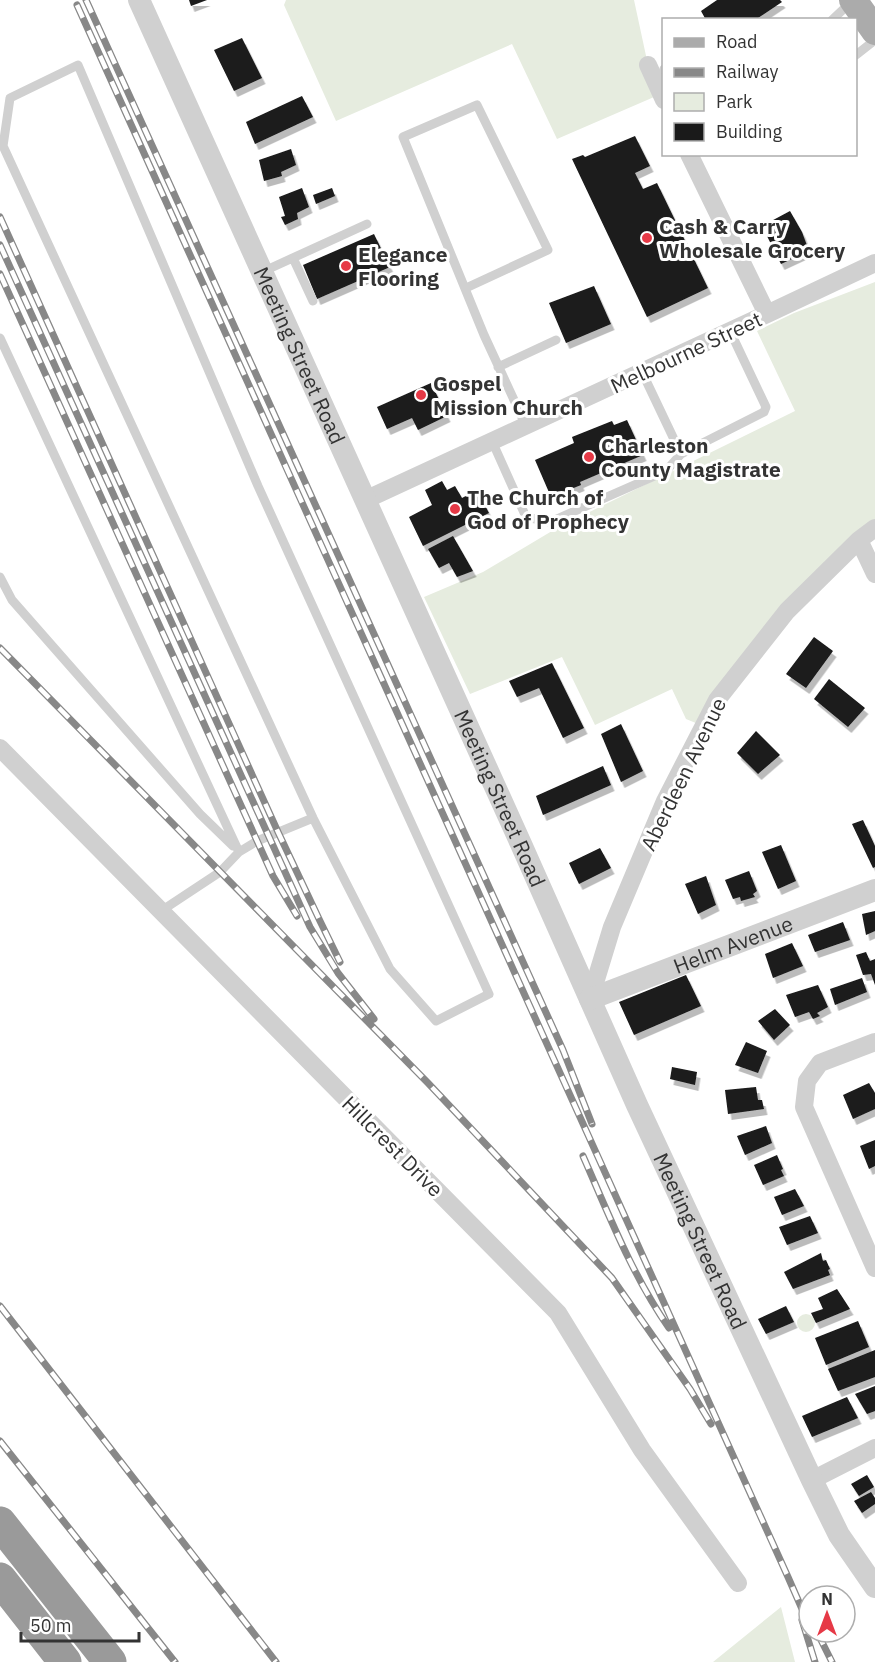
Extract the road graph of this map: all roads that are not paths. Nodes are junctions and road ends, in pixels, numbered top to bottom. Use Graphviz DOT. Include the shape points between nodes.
graph roads {
  1 [pos="139,0"];
  2 [pos="853,0"];
  3 [pos="834,18"];
  4 [pos="875,31"];
  5 [pos="875,40"];
  6 [pos="857,54"];
  7 [pos="656,67"];
  8 [pos="662,97"];
  9 [pos="690,156"];
  10 [pos="367,224"];
  11 [pos="293,258"];
  12 [pos="875,262"];
  13 [pos="262,272"];
  14 [pos="466,288"];
  15 [pos="313,301"];
  16 [pos="767,314"];
  17 [pos="730,332"];
  18 [pos="0,338"];
  19 [pos="556,340"];
  20 [pos="498,367"];
  21 [pos="642,372"];
  22 [pos="526,426"];
  23 [pos="492,441"];
  24 [pos="681,454"];
  25 [pos="365,500"];
  26 [pos="875,528"];
  27 [pos="859,540"];
  28 [pos="875,574"];
  29 [pos="0,577"];
  30 [pos="0,748"];
  31 [pos="313,818"];
  32 [pos="239,852"];
  33 [pos="875,890"];
  34 [pos="161,911"];
  35 [pos="590,999"];
  36 [pos="875,1042"];
  37 [pos="875,1268"];
  38 [pos="875,1448"];
  39 [pos="812,1480"];
  40 [pos="0,1523"];
  41 [pos="0,1579"];
  42 [pos="738,1583"];
  43 [pos="875,1587"];
  44 [pos="65,1662"];
  45 [pos="111,1662"];
  1 -- 13 [label="street, Meeting Street Road"];
  2 -- 3 [label="lane"];
  2 -- 4 [label="main road"];
  5 -- 6 [label="lane"];
  7 -- 8 [label="street"];
  9 -- 16 [label="street"];
  10 -- 11 [label="lane"];
  11 -- 13 [label="lane"];
  11 -- 15 [label="lane"];
  12 -- 16 [label="street, Melbourne Street"];
  13 -- 25 [label="street, Meeting Street Road"];
  14 -- 14 [label="lane" via="403,137 477,105 548,250"];
  14 -- 20 [label="lane"];
  16 -- 17 [label="street, Melbourne Street"];
  17 -- 21 [label="street, Melbourne Street"];
  17 -- 24 [label="lane" via="766,407 764,412"];
  18 -- 32 [label="lane"];
  19 -- 20 [label="lane"];
  20 -- 22 [label="lane"];
  21 -- 22 [label="street, Melbourne Street"];
  21 -- 24 [label="lane"];
  22 -- 23 [label="street, Melbourne Street"];
  23 -- 24 [label="lane" via="526,517 550,522 666,471"];
  23 -- 25 [label="street, Melbourne Street"];
  25 -- 35 [label="street, Meeting Street Road"];
  26 -- 27 [label="street, Aberdeen Avenue"];
  27 -- 28 [label="street"];
  27 -- 35 [label="street, Aberdeen Avenue" via="787,612 717,700 661,810 612,927"];
  29 -- 32 [label="lane" via="12,600 200,814"];
  30 -- 34 [label="street, Hillcrest Drive"];
  31 -- 31 [label="lane" via="390,969 436,1021 489,994 258,486 78,65 10,98 3,146"];
  31 -- 32 [label="lane"];
  32 -- 34 [label="lane" via="220,872"];
  33 -- 35 [label="street, Helm Avenue"];
  34 -- 42 [label="street, Hillcrest Drive" via="558,1313 642,1450"];
  35 -- 39 [label="street, Meeting Street Road"];
  36 -- 37 [label="street" via="820,1063 807,1081 804,1107"];
  38 -- 39 [label="street"];
  39 -- 43 [label="street, Meeting Street Road" via="839,1535"];
  40 -- 45 [label="highway"];
  41 -- 44 [label="highway"];
}
